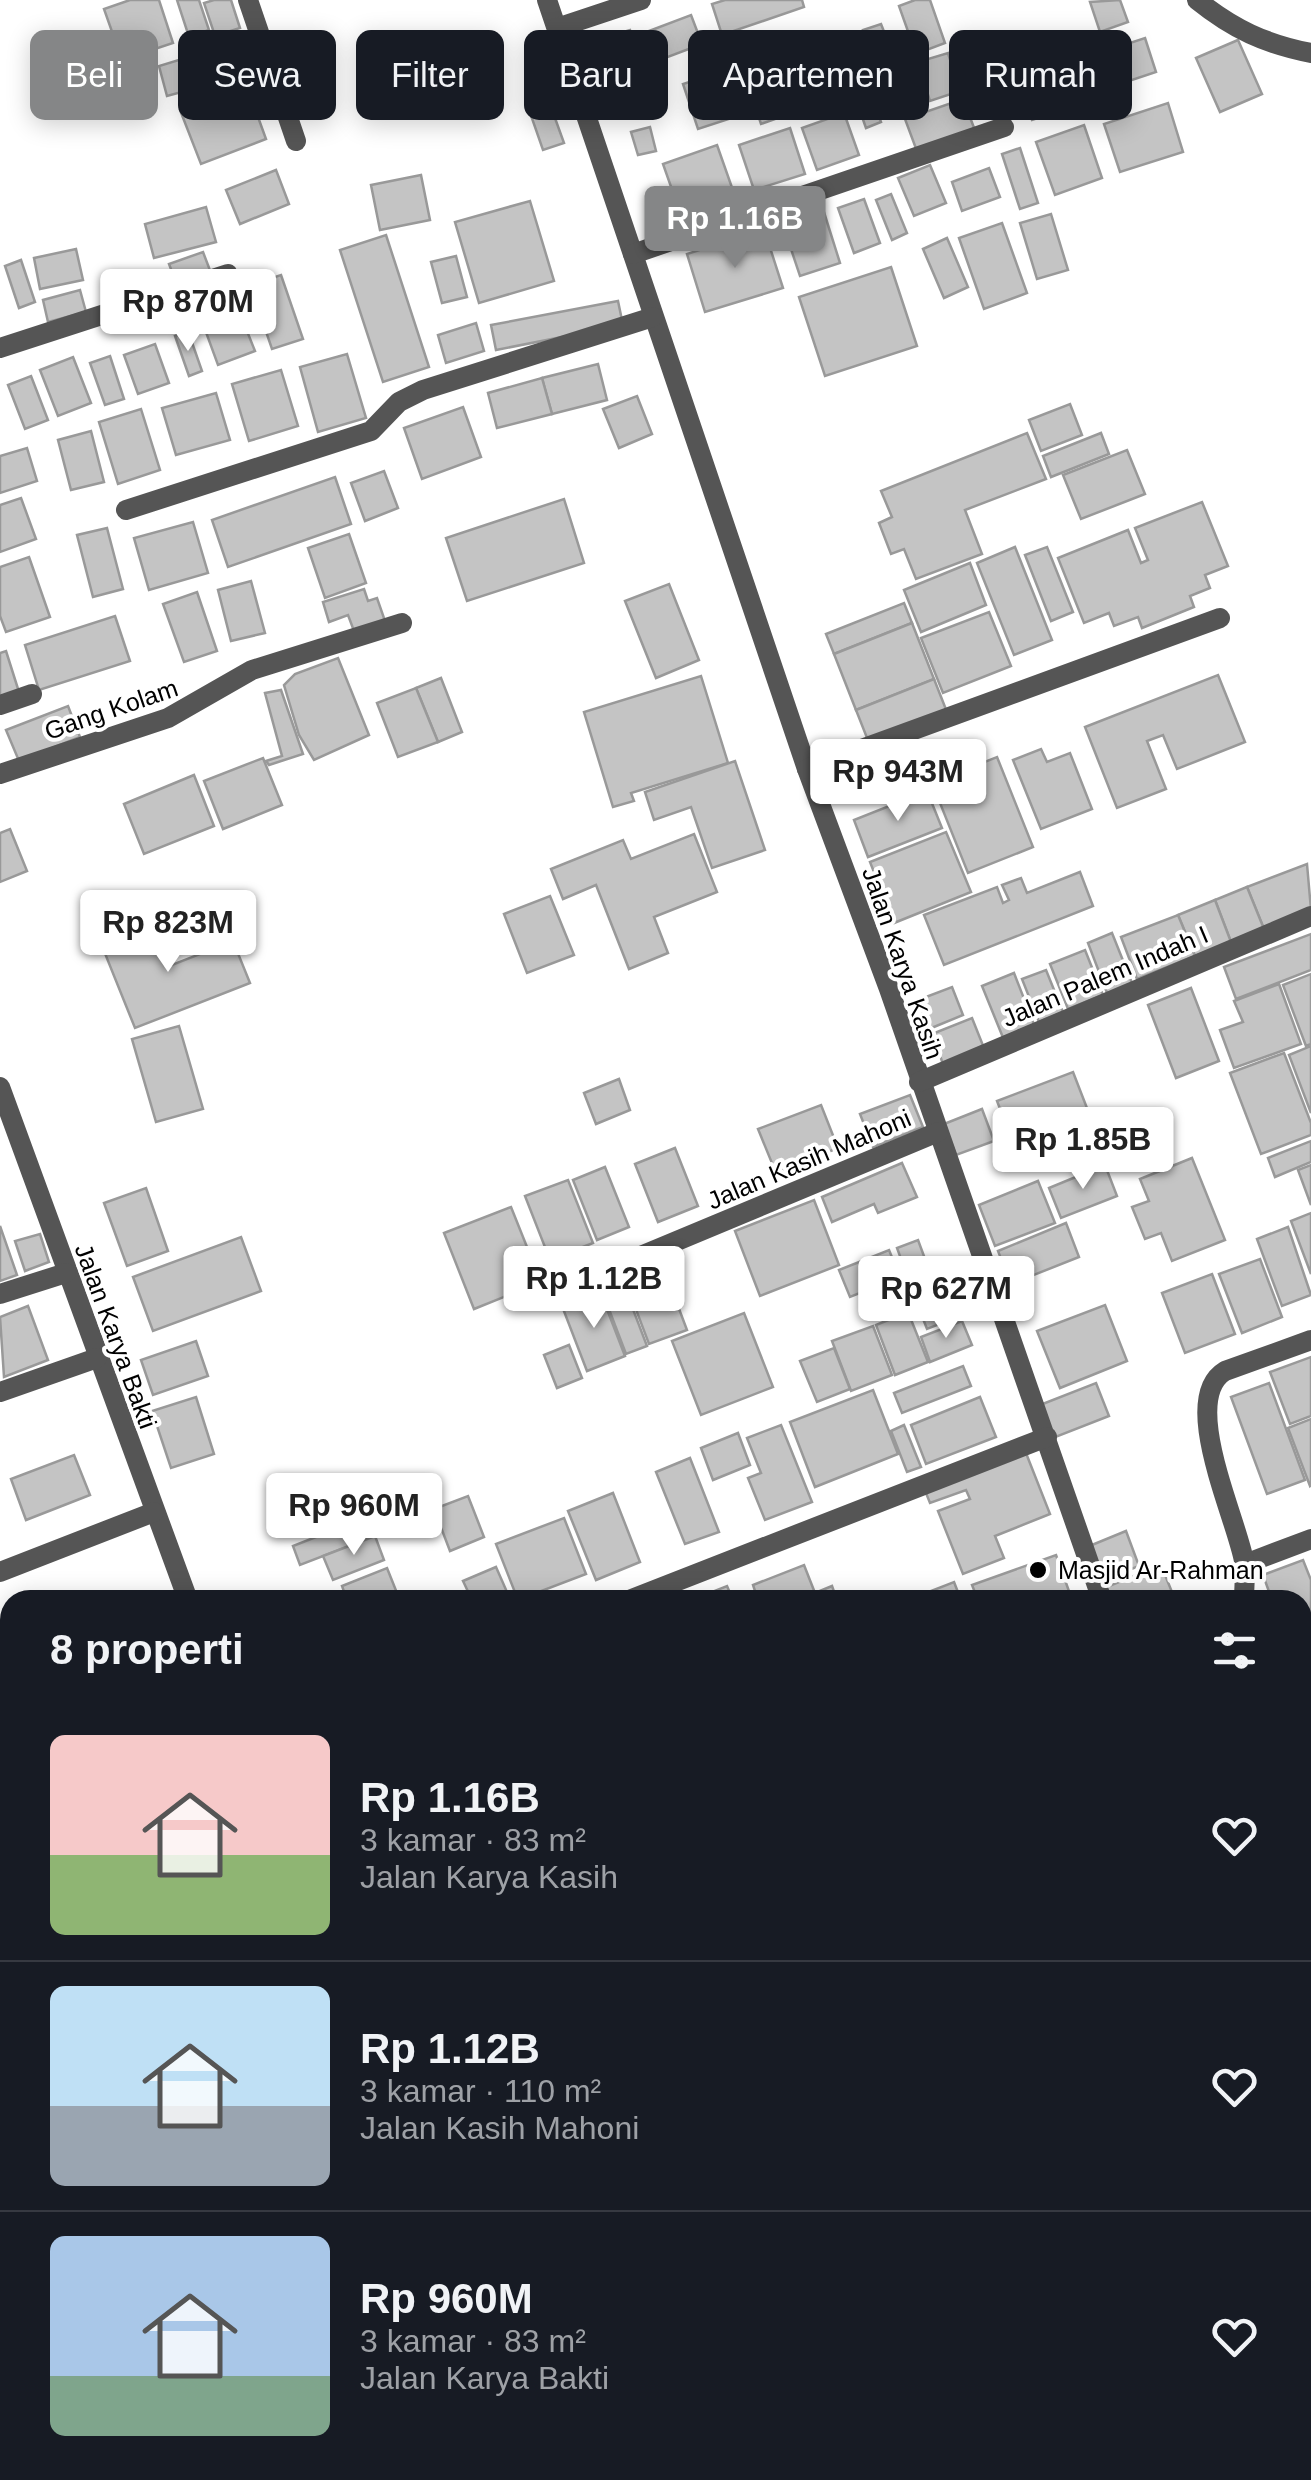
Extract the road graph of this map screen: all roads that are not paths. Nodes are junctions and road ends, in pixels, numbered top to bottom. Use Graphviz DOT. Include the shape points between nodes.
graph roads {
  1 [pos="248,0"];
  2 [pos="546,0"];
  3 [pos="641,0"];
  4 [pos="1197,0"];
  5 [pos="557,28"];
  6 [pos="1311,52"];
  7 [pos="1004,127"];
  8 [pos="296,140"];
  9 [pos="633,254"];
  10 [pos="228,274"];
  11 [pos="653,317"];
  12 [pos="0,348"];
  13 [pos="126,510"];
  14 [pos="1220,618"];
  15 [pos="402,623"];
  16 [pos="32,694"];
  17 [pos="0,705"];
  18 [pos="806,770"];
  19 [pos="0,774"];
  20 [pos="1311,916"];
  21 [pos="919,1082"];
  22 [pos="0,1087"];
  23 [pos="5,1118"];
  24 [pos="938,1132"];
  25 [pos="66,1273"];
  26 [pos="588,1278"];
  27 [pos="0,1294"];
  28 [pos="1311,1340"];
  29 [pos="97,1358"];
  30 [pos="0,1392"];
  31 [pos="1047,1438"];
  32 [pos="154,1512"];
  33 [pos="1311,1539"];
  34 [pos="1244,1564"];
  35 [pos="0,1572"];
  36 [pos="184,1590"];
  37 [pos="655,1590"];
  38 [pos="1099,1590"];
  39 [pos="1244,1590"];
  1 -- 8 [label="street"];
  2 -- 5 [label="street, Jalan Karya Kasih"];
  3 -- 5 [label="street"];
  4 -- 6 [label="street" via="1268,45"];
  5 -- 9 [label="street, Jalan Karya Kasih"];
  7 -- 9 [label="street"];
  9 -- 11 [label="street, Jalan Karya Kasih"];
  10 -- 12 [label="street"];
  11 -- 13 [label="street" via="423,390 371,431"];
  11 -- 18 [label="street, Jalan Karya Kasih"];
  14 -- 18 [label="street"];
  15 -- 19 [label="street, Gang Kolam" via="252,670 168,718"];
  16 -- 17 [label="street"];
  18 -- 21 [label="street, Jalan Karya Kasih"];
  20 -- 21 [label="street, Jalan Palem Indah I"];
  21 -- 24 [label="street, Jalan Karya Kasih"];
  22 -- 23 [label="street, Jalan Karya Bakti"];
  23 -- 25 [label="street, Jalan Karya Bakti"];
  24 -- 26 [label="street, Jalan Kasih Mahoni"];
  24 -- 31 [label="street, Jalan Karya Kasih"];
  25 -- 27 [label="street"];
  25 -- 29 [label="street, Jalan Karya Bakti"];
  28 -- 34 [label="street" via="1225,1370 1205,1397"];
  29 -- 30 [label="street"];
  29 -- 32 [label="street, Jalan Karya Bakti"];
  31 -- 37 [label="street"];
  31 -- 38 [label="street, Jalan Karya Kasih"];
  32 -- 35 [label="street"];
  32 -- 36 [label="street, Jalan Karya Bakti"];
  33 -- 34 [label="street"];
  34 -- 39 [label="street"];
}
